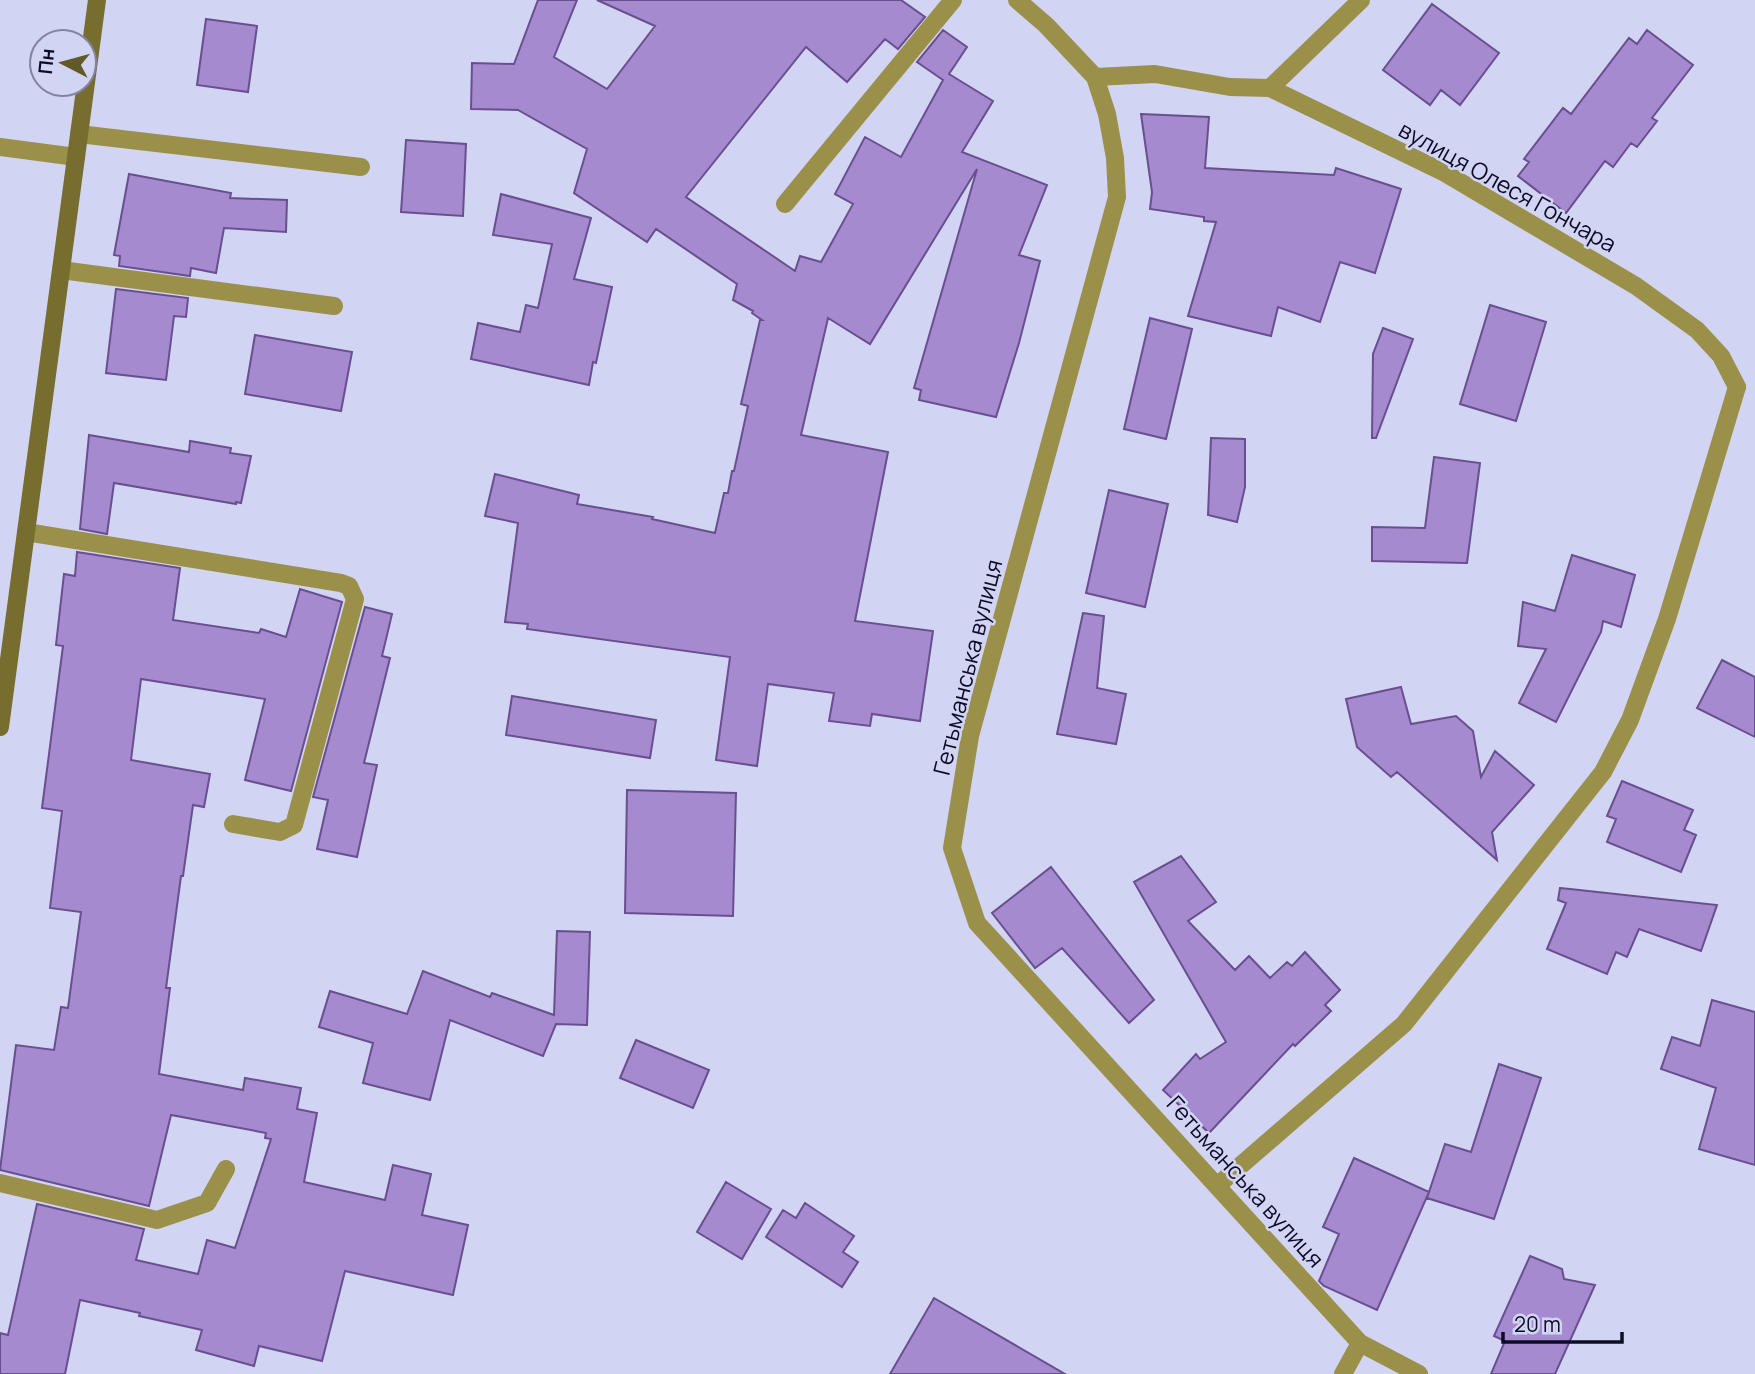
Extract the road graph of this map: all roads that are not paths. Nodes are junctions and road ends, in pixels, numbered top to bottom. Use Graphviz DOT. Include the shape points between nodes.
graph roads {
  1 [pos="97,0"];
  2 [pos="953,0"];
  3 [pos="1017,0"];
  4 [pos="1361,0"];
  5 [pos="1095,77"];
  6 [pos="1270,88"];
  7 [pos="79,134"];
  8 [pos="0,147"];
  9 [pos="76,157"];
  10 [pos="361,167"];
  11 [pos="785,204"];
  12 [pos="61,270"];
  13 [pos="334,306"];
  14 [pos="26,532"];
  15 [pos="0,727"];
  16 [pos="233,824"];
  17 [pos="226,1169"];
  18 [pos="0,1183"];
  19 [pos="1218,1185"];
  20 [pos="1360,1343"];
  21 [pos="1343,1374"];
  22 [pos="1419,1374"];
  1 -- 7 [label="main road"];
  2 -- 11 [label="street"];
  3 -- 5 [label="street, Гетьманська вулиця"];
  4 -- 6 [label="street"];
  5 -- 6 [label="street, вулиця Олеся Гончара" via="1155,74 1230,88"];
  5 -- 19 [label="street, Гетьманська вулиця" via="1115,158 1116,197 970,736 952,848 977,923"];
  6 -- 19 [label="street, вулиця Олеся Гончара" via="1445,173 1636,286 1697,330 1721,356 1737,387 1667,619 1630,720 1603,772 1404,1024"];
  7 -- 9 [label="main road"];
  7 -- 10 [label="street"];
  8 -- 9 [label="street"];
  9 -- 12 [label="main road"];
  12 -- 13 [label="street"];
  12 -- 14 [label="main road"];
  14 -- 15 [label="main road"];
  14 -- 16 [label="street" via="349,586 355,599 295,825 280,832"];
  17 -- 18 [label="street" via="207,1203 157,1220"];
  19 -- 20 [label="street, Гетьманська вулиця"];
  20 -- 21 [label="street"];
  20 -- 22 [label="street, Гетьманська вулиця"];
}
